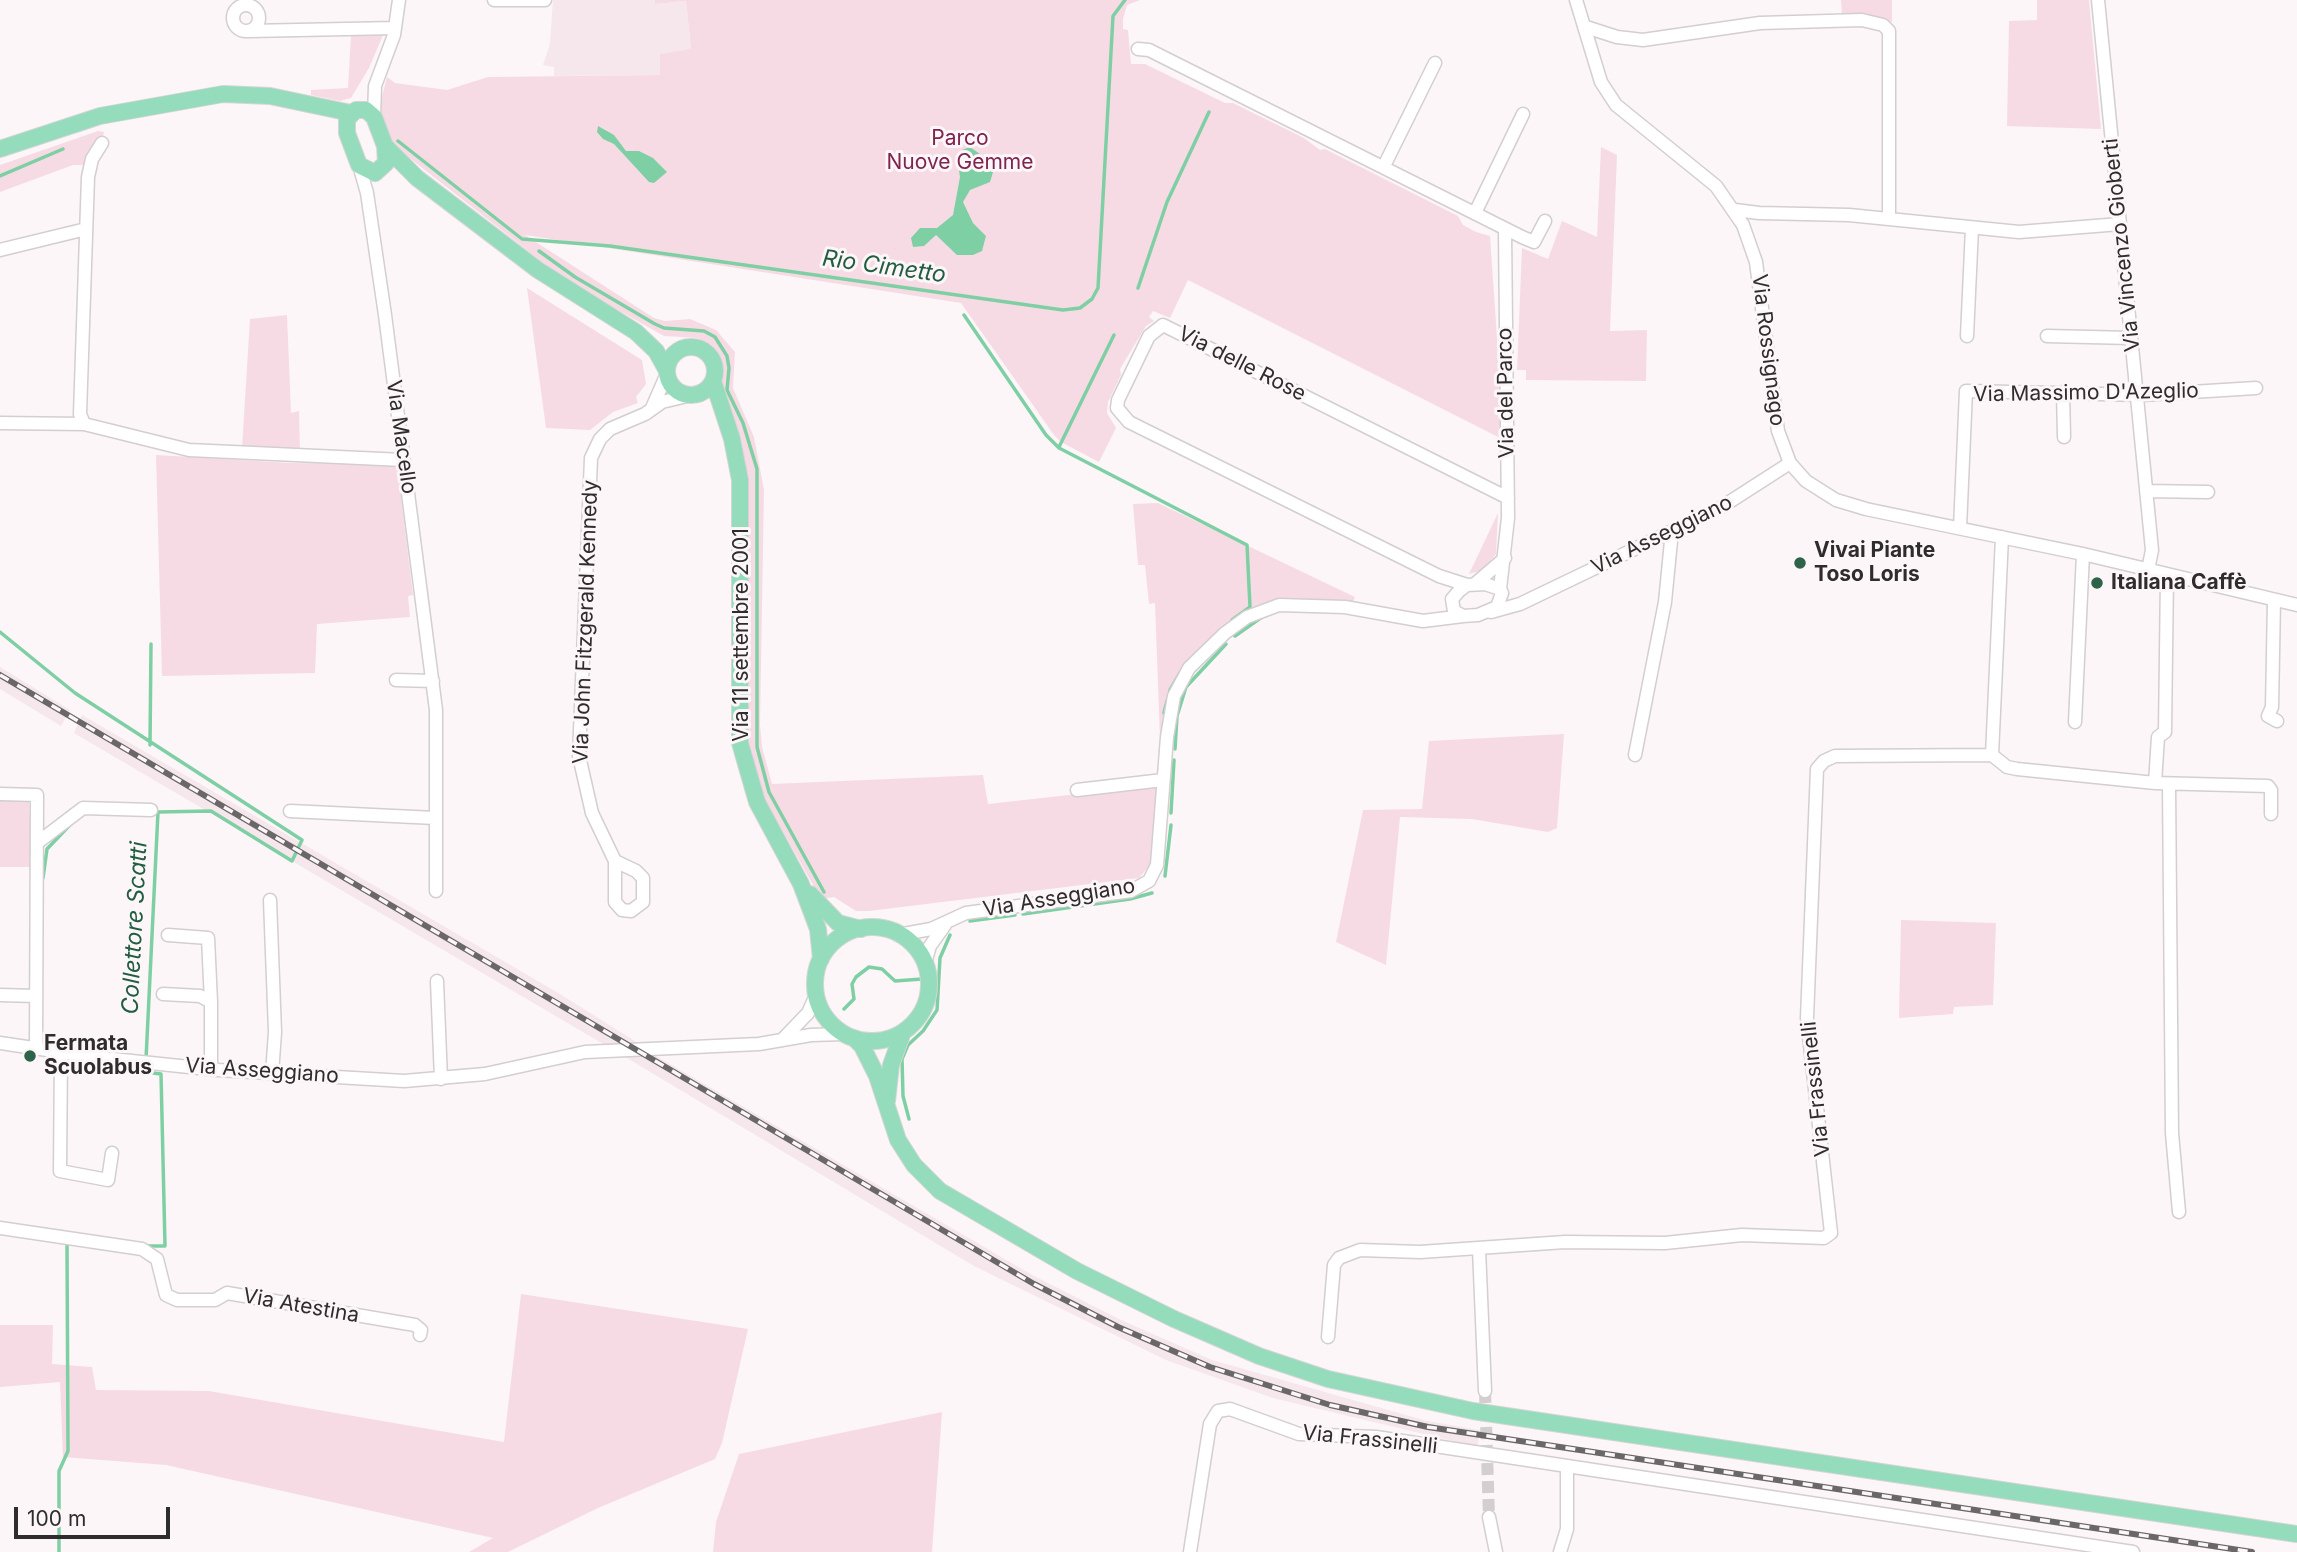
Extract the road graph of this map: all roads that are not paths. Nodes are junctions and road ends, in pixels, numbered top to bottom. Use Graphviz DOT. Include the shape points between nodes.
graph roads {
  1 [pos="400,0"];
  2 [pos="494,0"];
  3 [pos="545,0"];
  4 [pos="1576,0"];
  5 [pos="2098,0"];
  6 [pos="515,1"];
  7 [pos="259,27"];
  8 [pos="1586,27"];
  9 [pos="395,28"];
  10 [pos="1138,49"];
  11 [pos="1435,63"];
  12 [pos="309,107"];
  13 [pos="362,113"];
  14 [pos="1523,114"];
  15 [pos="347,133"];
  16 [pos="102,143"];
  17 [pos="385,146"];
  18 [pos="0,149"];
  19 [pos="359,165"];
  20 [pos="1384,166"];
  21 [pos="379,170"];
  22 [pos="417,178"];
  23 [pos="367,193"];
  24 [pos="1735,210"];
  25 [pos="1475,213"];
  26 [pos="1772,214"];
  27 [pos="1889,219"];
  28 [pos="1545,220"];
  29 [pos="2120,224"];
  30 [pos="1972,228"];
  31 [pos="86,229"];
  32 [pos="1505,229"];
  33 [pos="1749,239"];
  34 [pos="0,250"];
  35 [pos="636,332"];
  36 [pos="1967,335"];
  37 [pos="2047,336"];
  38 [pos="2132,338"];
  39 [pos="680,349"];
  40 [pos="666,372"];
  41 [pos="713,381"];
  42 [pos="2256,388"];
  43 [pos="2063,392"];
  44 [pos="2137,393"];
  45 [pos="691,396"];
  46 [pos="652,408"];
  47 [pos="723,416"];
  48 [pos="0,423"];
  49 [pos="85,424"];
  50 [pos="2064,437"];
  51 [pos="403,460"];
  52 [pos="1790,463"];
  53 [pos="2146,491"];
  54 [pos="2208,492"];
  55 [pos="1508,498"];
  56 [pos="1960,528"];
  57 [pos="1672,531"];
  58 [pos="2002,537"];
  59 [pos="2083,554"];
  60 [pos="1504,558"];
  61 [pos="2148,570"];
  62 [pos="2167,575"];
  63 [pos="1439,576"];
  64 [pos="1472,584"];
  65 [pos="1501,591"];
  66 [pos="1529,598"];
  67 [pos="2274,600"];
  68 [pos="1452,601"];
  69 [pos="2297,605"];
  70 [pos="1490,612"];
  71 [pos="1384,614"];
  72 [pos="1463,616"];
  73 [pos="396,680"];
  74 [pos="433,681"];
  75 [pos="2277,721"];
  76 [pos="2075,722"];
  77 [pos="1634,755"];
  78 [pos="1992,755"];
  79 [pos="1163,780"];
  80 [pos="2155,783"];
  81 [pos="2169,784"];
  82 [pos="1077,790"];
  83 [pos="0,794"];
  84 [pos="151,810"];
  85 [pos="290,811"];
  86 [pos="2271,814"];
  87 [pos="435,818"];
  88 [pos="37,843"];
  89 [pos="615,862"];
  90 [pos="801,884"];
  91 [pos="436,891"];
  92 [pos="270,900"];
  93 [pos="950,920"];
  94 [pos="862,929"];
  95 [pos="167,935"];
  96 [pos="898,935"];
  97 [pos="821,959"];
  98 [pos="925,963"];
  99 [pos="437,981"];
  100 [pos="163,993"];
  101 [pos="0,995"];
  102 [pos="816,995"];
  103 [pos="36,996"];
  104 [pos="211,1002"];
  105 [pos="903,1032"];
  106 [pos="849,1036"];
  107 [pos="784,1038"];
  108 [pos="0,1043"];
  109 [pos="36,1049"];
  110 [pos="61,1053"];
  111 [pos="211,1069"];
  112 [pos="272,1074"];
  113 [pos="441,1079"];
  114 [pos="887,1107"];
  115 [pos="112,1153"];
  116 [pos="2179,1212"];
  117 [pos="0,1228"];
  118 [pos="1479,1249"];
  119 [pos="420,1335"];
  120 [pos="1328,1337"];
  121 [pos="1485,1391"];
  122 [pos="1567,1468"];
  123 [pos="1489,1517"];
  124 [pos="2297,1534"];
  125 [pos="1190,1552"];
  126 [pos="1496,1552"];
  127 [pos="1560,1552"];
  128 [pos="2133,1552"];
  1 -- 9 [label="street"];
  2 -- 6 [label="street"];
  3 -- 6 [label="street"];
  4 -- 8 [label="street, Via Rossignago"];
  5 -- 29 [label="street, Via Vincenzo Gioberti"];
  7 -- 9 [label="street"];
  8 -- 24 [label="street, Via Rossignago" via="1601,82 1616,105 1716,186"];
  8 -- 27 [label="street" via="1643,40 1773,23 1874,21 1889,31"];
  9 -- 13 [label="street"];
  10 -- 20 [label="street" via="1149,50"];
  11 -- 20 [label="street"];
  12 -- 13 [label="main road"];
  12 -- 15 [label="main road"];
  12 -- 18 [label="main road" via="270,96 223,94 100,116"];
  13 -- 15 [label="main road" via="345,124"];
  13 -- 17 [label="main road, Via 11 settembre 2001"];
  14 -- 25 [label="street"];
  15 -- 19 [label="main road"];
  16 -- 31 [label="street" via="88,177"];
  17 -- 21 [label="main road, Via 11 settembre 2001" via="387,158"];
  17 -- 22 [label="main road, Via 11 settembre 2001"];
  19 -- 21 [label="main road, Via 11 settembre 2001"];
  19 -- 23 [label="street, Via Macello"];
  20 -- 25 [label="street"];
  21 -- 22 [label="main road, Via 11 settembre 2001"];
  21 -- 23 [label="street, Via Macello"];
  22 -- 35 [label="main road, Via 11 settembre 2001" via="555,283"];
  23 -- 51 [label="street, Via Macello"];
  24 -- 26 [label="street"];
  24 -- 33 [label="street, Via Rossignago"];
  25 -- 32 [label="street"];
  26 -- 27 [label="street"];
  26 -- 33 [label="street" via="1758,223"];
  27 -- 30 [label="street"];
  28 -- 32 [label="street" via="1534,242"];
  29 -- 30 [label="street" via="2019,232"];
  29 -- 38 [label="street, Via Vincenzo Gioberti"];
  30 -- 36 [label="street"];
  31 -- 34 [label="street"];
  31 -- 49 [label="street" via="80,414"];
  32 -- 55 [label="street, Via del Parco"];
  33 -- 52 [label="street, Via Rossignago" via="1759,276 1774,414"];
  35 -- 39 [label="main road, Via 11 settembre 2001"];
  35 -- 40 [label="main road, Via 11 settembre 2001" via="656,351"];
  37 -- 38 [label="street"];
  38 -- 44 [label="street, Via Vincenzo Gioberti"];
  39 -- 40 [label="main road" via="671,357"];
  39 -- 41 [label="main road, Via 11 settembre 2001" via="695,347 708,354 715,367"];
  40 -- 45 [label="main road, Via 11 settembre 2001" via="674,389"];
  40 -- 46 [label="street"];
  41 -- 45 [label="main road" via="703,393"];
  41 -- 47 [label="main road, Via 11 settembre 2001"];
  42 -- 44 [label="street, Via Massimo D'Azeglio"];
  43 -- 44 [label="street, Via Massimo D'Azeglio"];
  43 -- 50 [label="street"];
  43 -- 56 [label="street, Via Massimo D'Azeglio" via="1966,391"];
  44 -- 53 [label="street, Via Vincenzo Gioberti"];
  45 -- 46 [label="street, Via John Fitzgerald Kennedy"];
  45 -- 47 [label="main road, Via 11 settembre 2001"];
  46 -- 89 [label="street, Via John Fitzgerald Kennedy" via="605,434 595,447 590,472 579,756 592,813"];
  47 -- 90 [label="main road, Via 11 settembre 2001" via="740,480 740,743 757,803"];
  48 -- 49 [label="street"];
  49 -- 51 [label="street" via="188,450"];
  51 -- 74 [label="street, Via Macello"];
  52 -- 56 [label="street, Via Rossignago" via="1806,481 1836,500"];
  52 -- 57 [label="street, Via Asseggiano" via="1741,496"];
  53 -- 54 [label="street"];
  53 -- 61 [label="street, Via Vincenzo Gioberti" via="2152,550"];
  55 -- 60 [label="street, Via del Parco"];
  55 -- 63 [label="street, Via delle Rose" via="1173,328 1163,326 1149,336 1118,400 1117,408 1129,422"];
  56 -- 58 [label="street, Via Rossignago"];
  57 -- 66 [label="street, Via Asseggiano"];
  57 -- 77 [label="street" via="1665,602"];
  58 -- 59 [label="street, Via Rossignago"];
  58 -- 78 [label="street"];
  59 -- 61 [label="street, Via Rossignago"];
  59 -- 76 [label="street"];
  60 -- 64 [label="street"];
  60 -- 65 [label="street, Via del Parco"];
  61 -- 62 [label="street, Via Rossignago"];
  62 -- 67 [label="street, Via Rossignago"];
  62 -- 80 [label="street" via="2165,732 2158,737"];
  63 -- 64 [label="street, Via delle Rose"];
  63 -- 68 [label="street"];
  64 -- 65 [label="street"];
  64 -- 68 [label="street, Via Asseggiano"];
  65 -- 66 [label="street"];
  65 -- 70 [label="street" via="1497,607"];
  66 -- 70 [label="street, Via Asseggiano"];
  67 -- 69 [label="street, Via Rossignago"];
  67 -- 75 [label="street" via="2272,707 2268,716"];
  68 -- 71 [label="street, Via Asseggiano" via="1434,614"];
  68 -- 72 [label="street" via="1454,611"];
  70 -- 72 [label="street, Via Asseggiano"];
  71 -- 72 [label="street, Via Asseggiano" via="1423,621"];
  71 -- 79 [label="street, Via Asseggiano" via="1345,607 1279,605 1260,610 1226,633 1189,668 1177,689"];
  73 -- 74 [label="street"];
  74 -- 87 [label="street, Via Macello"];
  78 -- 80 [label="street, Via Frassinelli" via="2017,769"];
  78 -- 118 [label="street, Via Frassinelli" via="1835,757 1817,769 1807,1018 1831,1233 1824,1238 1742,1234 1665,1243 1565,1241"];
  79 -- 82 [label="street"];
  79 -- 93 [label="street, Via Asseggiano" via="1157,865 1140,888 966,913"];
  80 -- 81 [label="street"];
  81 -- 86 [label="street" via="2268,786"];
  81 -- 116 [label="street" via="2172,1133"];
  83 -- 88 [label="street" via="37,795"];
  84 -- 88 [label="street" via="83,808"];
  85 -- 87 [label="street"];
  87 -- 91 [label="street, Via Macello"];
  88 -- 103 [label="street"];
  90 -- 94 [label="main road, Via 11 settembre 2001" via="828,915 843,926"];
  90 -- 97 [label="main road, Via 11 settembre 2001" via="818,929"];
  92 -- 112 [label="street"];
  93 -- 96 [label="street, Via Asseggiano"];
  93 -- 98 [label="street" via="930,946"];
  94 -- 96 [label="main road, Via Asseggiano" via="881,928"];
  94 -- 97 [label="main road" via="843,936"];
  95 -- 104 [label="street" via="208,938"];
  96 -- 98 [label="main road" via="917,949"];
  97 -- 102 [label="main road"];
  98 -- 105 [label="main road" via="928,994 919,1015"];
  99 -- 113 [label="street"];
  100 -- 104 [label="street" via="200,996"];
  101 -- 103 [label="street"];
  102 -- 106 [label="main road" via="829,1021"];
  102 -- 107 [label="street" via="808,1013"];
  103 -- 109 [label="street"];
  104 -- 111 [label="street"];
  105 -- 106 [label="main road, Via Asseggiano" via="879,1041"];
  105 -- 114 [label="main road" via="891,1065"];
  106 -- 107 [label="street, Via Asseggiano"];
  106 -- 114 [label="main road" via="862,1046"];
  107 -- 113 [label="street, Via Asseggiano" via="759,1044 585,1052"];
  108 -- 109 [label="street, Via Asseggiano"];
  109 -- 110 [label="street, Via Asseggiano"];
  110 -- 111 [label="street, Via Asseggiano"];
  110 -- 115 [label="street" via="60,1171 108,1180"];
  111 -- 112 [label="street, Via Asseggiano"];
  112 -- 113 [label="street, Via Asseggiano"];
  114 -- 124 [label="main road" via="909,1159 950,1198 1174,1320 1328,1379 1473,1411"];
  117 -- 119 [label="street, Via Atestina" via="142,1250 157,1259 166,1295 177,1300 215,1300 227,1293 415,1325"];
  118 -- 120 [label="street, Via Frassinelli" via="1360,1250 1339,1258 1331,1275"];
  118 -- 121 [label="street"];
  122 -- 125 [label="street, Via Frassinelli" via="1376,1437 1299,1434 1237,1411 1218,1410 1210,1424"];
  122 -- 127 [label="street" via="1567,1529"];
  122 -- 128 [label="street, Via Frassinelli"];
  123 -- 126 [label="street"];
}
